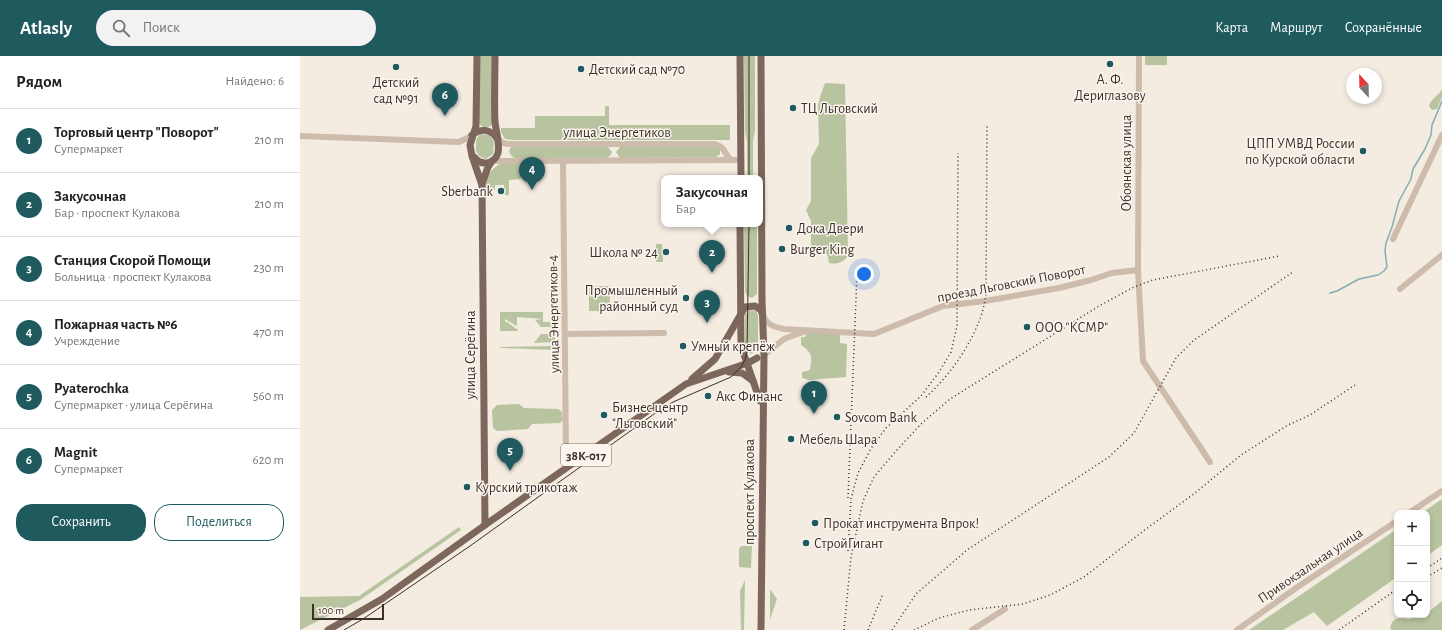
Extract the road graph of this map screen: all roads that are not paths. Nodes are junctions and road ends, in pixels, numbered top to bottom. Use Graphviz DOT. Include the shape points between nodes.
graph roads {
  1 [pos="477,56"];
  2 [pos="495,56"];
  3 [pos="740,56"];
  4 [pos="761,56"];
  5 [pos="1138,56"];
  6 [pos="1442,135"];
  7 [pos="300,136"];
  8 [pos="472,136"];
  9 [pos="497,138"];
  10 [pos="459,142"];
  11 [pos="472,156"];
  12 [pos="731,160"];
  13 [pos="741,160"];
  14 [pos="492,161"];
  15 [pos="563,161"];
  16 [pos="741,175"];
  17 [pos="761,175"];
  18 [pos="482,184"];
  19 [pos="740,227"];
  20 [pos="761,227"];
  21 [pos="1393,239"];
  22 [pos="1442,255"];
  23 [pos="1138,270"];
  24 [pos="1400,289"];
  25 [pos="741,313"];
  26 [pos="762,313"];
  27 [pos="809,330"];
  28 [pos="664,333"];
  29 [pos="565,334"];
  30 [pos="741,346"];
  31 [pos="760,356"];
  32 [pos="746,363"];
  33 [pos="711,375"];
  34 [pos="686,384"];
  35 [pos="756,385"];
  36 [pos="763,410"];
  37 [pos="1210,462"];
  38 [pos="569,466"];
  39 [pos="1442,491"];
  40 [pos="1414,510"];
  41 [pos="1394,523"];
  42 [pos="484,525"];
  43 [pos="1005,609"];
  44 [pos="328,630"];
  45 [pos="760,630"];
  46 [pos="972,630"];
  47 [pos="1237,630"];
  1 -- 8 [label="main road" via="476,126"];
  2 -- 9 [label="main road"];
  3 -- 13 [label="main road"];
  4 -- 17 [label="main road"];
  5 -- 23 [label="street, Обоянская улица"];
  6 -- 21 [label="street"];
  7 -- 10 [label="street"];
  8 -- 9 [label="main road" via="484,130 490,131"];
  8 -- 10 [label="street"];
  8 -- 11 [label="main road"];
  9 -- 12 [label="street, улица Энергетиков" via="507,144 714,144 723,148"];
  9 -- 14 [label="main road" via="498,153"];
  10 -- 11 [label="street" via="466,146"];
  11 -- 14 [label="main road" via="481,163"];
  11 -- 18 [label="main road"];
  12 -- 13 [label="street, улица Энергетиков"];
  12 -- 15 [label="street, улица Энергетиков"];
  13 -- 16 [label="main road"];
  14 -- 15 [label="street, улица Энергетиков"];
  14 -- 18 [label="main road"];
  15 -- 29 [label="street, улица Энергетиков-4"];
  18 -- 42 [label="main road, улица Серёгина"];
  19 -- 25 [label="main road"];
  20 -- 26 [label="main road"];
  22 -- 24 [label="street"];
  23 -- 27 [label="street, проезд Льговский Поворот" via="1112,273 1059,288 943,306 874,334"];
  23 -- 37 [label="street" via="1143,361"];
  25 -- 26 [label="main road" via="745,307 751,305 758,307"];
  25 -- 30 [label="main road"];
  25 -- 34 [label="main road" via="715,359"];
  26 -- 27 [label="street, проезд Льговский Поворот" via="766,321 776,328"];
  26 -- 31 [label="main road, проспект Кулакова"];
  27 -- 31 [label="street" via="784,339"];
  28 -- 29 [label="street"];
  29 -- 38 [label="street, улица Энергетиков-4" via="566,456"];
  30 -- 31 [label="main road" via="750,359"];
  30 -- 32 [label="main road"];
  31 -- 32 [label="main road"];
  31 -- 36 [label="main road, проспект Кулакова"];
  32 -- 33 [label="main road"];
  32 -- 35 [label="main road"];
  33 -- 34 [label="main road"];
  33 -- 35 [label="main road" via="730,371 742,373"];
  34 -- 38 [label="main road, 38К-017"];
  35 -- 36 [label="main road"];
  36 -- 45 [label="main road, проспект Кулакова"];
  38 -- 42 [label="main road, 38К-017"];
  39 -- 40 [label="street"];
  41 -- 47 [label="street, Привокзальная улица"];
  42 -- 44 [label="main road, 38К-017" via="382,599"];
  43 -- 46 [label="street"];
}
